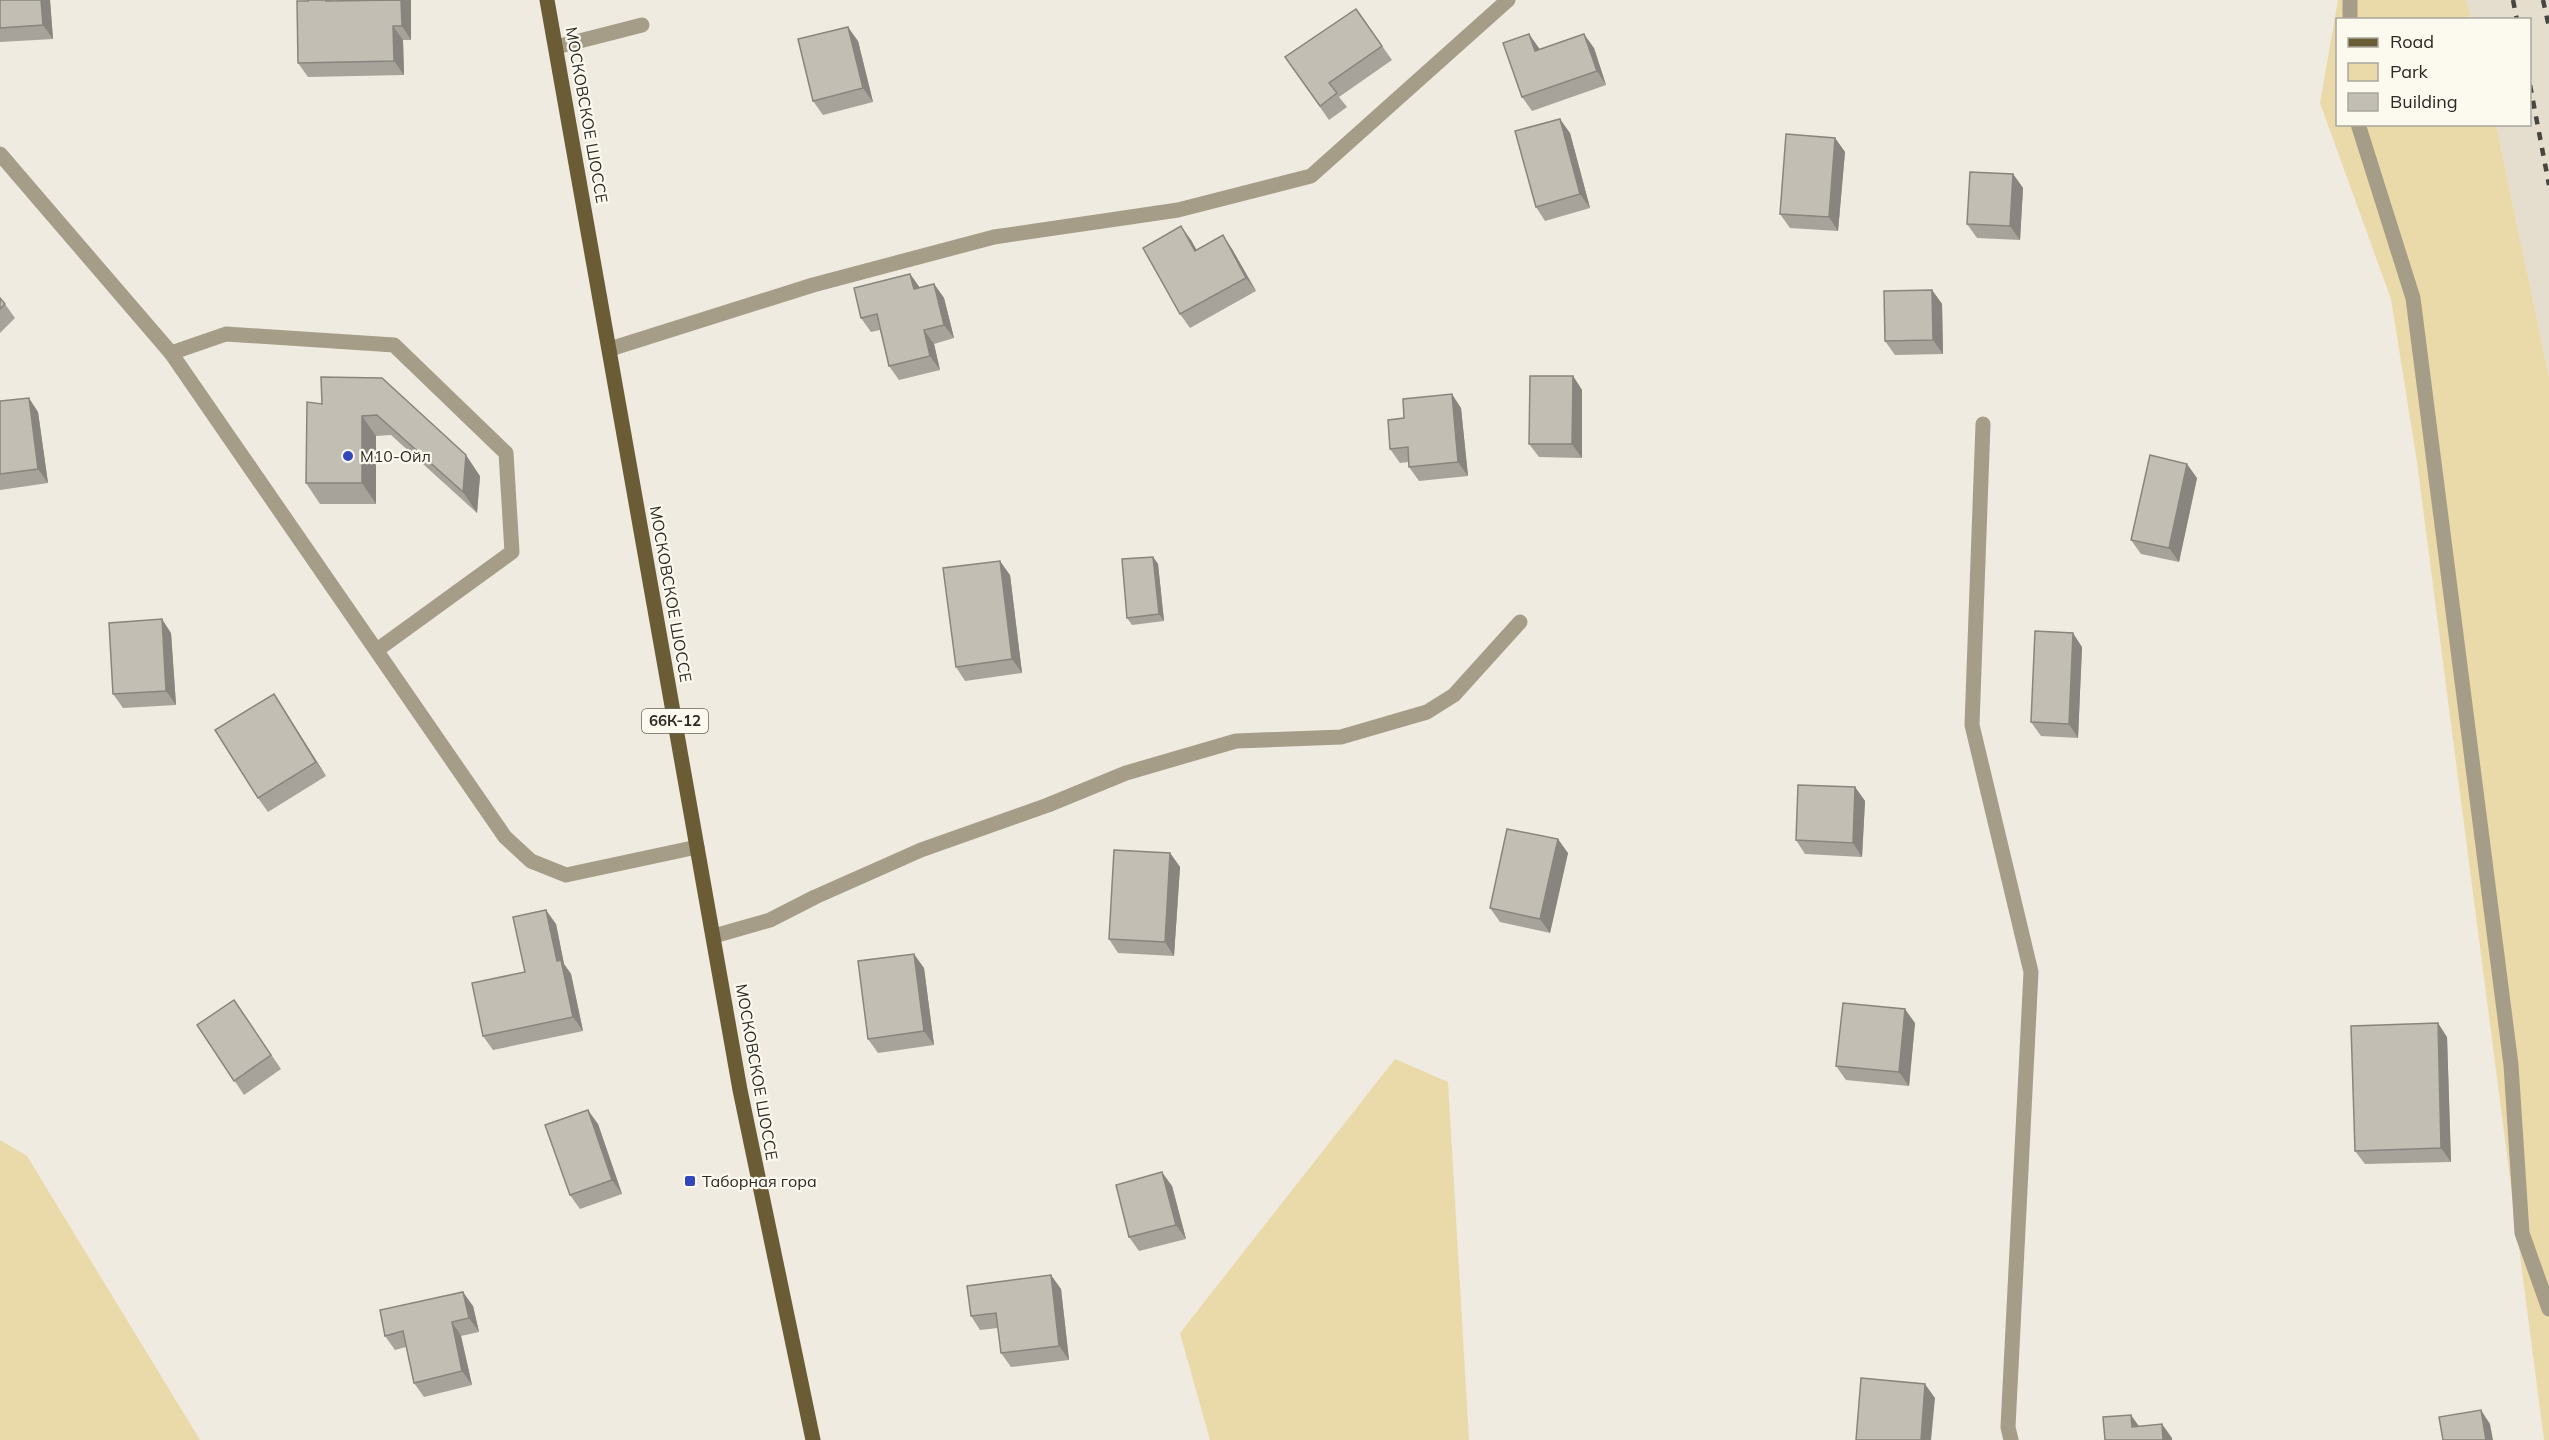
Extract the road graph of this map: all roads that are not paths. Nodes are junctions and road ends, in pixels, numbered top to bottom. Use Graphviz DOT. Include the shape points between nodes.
graph roads {
  1 [pos="548,0"];
  2 [pos="1508,0"];
  3 [pos="2350,0"];
  4 [pos="2350,18"];
  5 [pos="642,25"];
  6 [pos="556,46"];
  7 [pos="2359,126"];
  8 [pos="0,154"];
  9 [pos="610,349"];
  10 [pos="171,353"];
  11 [pos="1983,424"];
  12 [pos="1520,622"];
  13 [pos="377,650"];
  14 [pos="697,847"];
  15 [pos="714,936"];
  16 [pos="2549,1309"];
  17 [pos="813,1440"];
  18 [pos="2011,1440"];
  1 -- 6 [label="main road, МОСКОВСКОЕ ШОССЕ / 66К-12"];
  2 -- 9 [label="street" via="1311,176 1178,210 994,237 813,285"];
  3 -- 4 [label="street"];
  5 -- 6 [label="street"];
  6 -- 9 [label="main road, МОСКОВСКОЕ ШОССЕ / 66К-12"];
  7 -- 16 [label="street" via="2413,298 2511,1065 2522,1233"];
  8 -- 10 [label="street"];
  9 -- 14 [label="main road, МОСКОВСКОЕ ШОССЕ / 66К-12"];
  10 -- 13 [label="street"];
  10 -- 13 [label="street" via="226,334 393,345 506,453 512,552"];
  11 -- 18 [label="street" via="1972,725 2031,972 2009,1415"];
  12 -- 15 [label="street" via="1454,695 1426,712 1341,737 1236,741 1126,773 921,850 770,920"];
  13 -- 14 [label="street" via="505,837 531,861 566,875"];
  14 -- 15 [label="main road, МОСКОВСКОЕ ШОССЕ / 66К-12"];
  15 -- 17 [label="main road, МОСКОВСКОЕ ШОССЕ / 66К-12" via="740,1090"];
}
